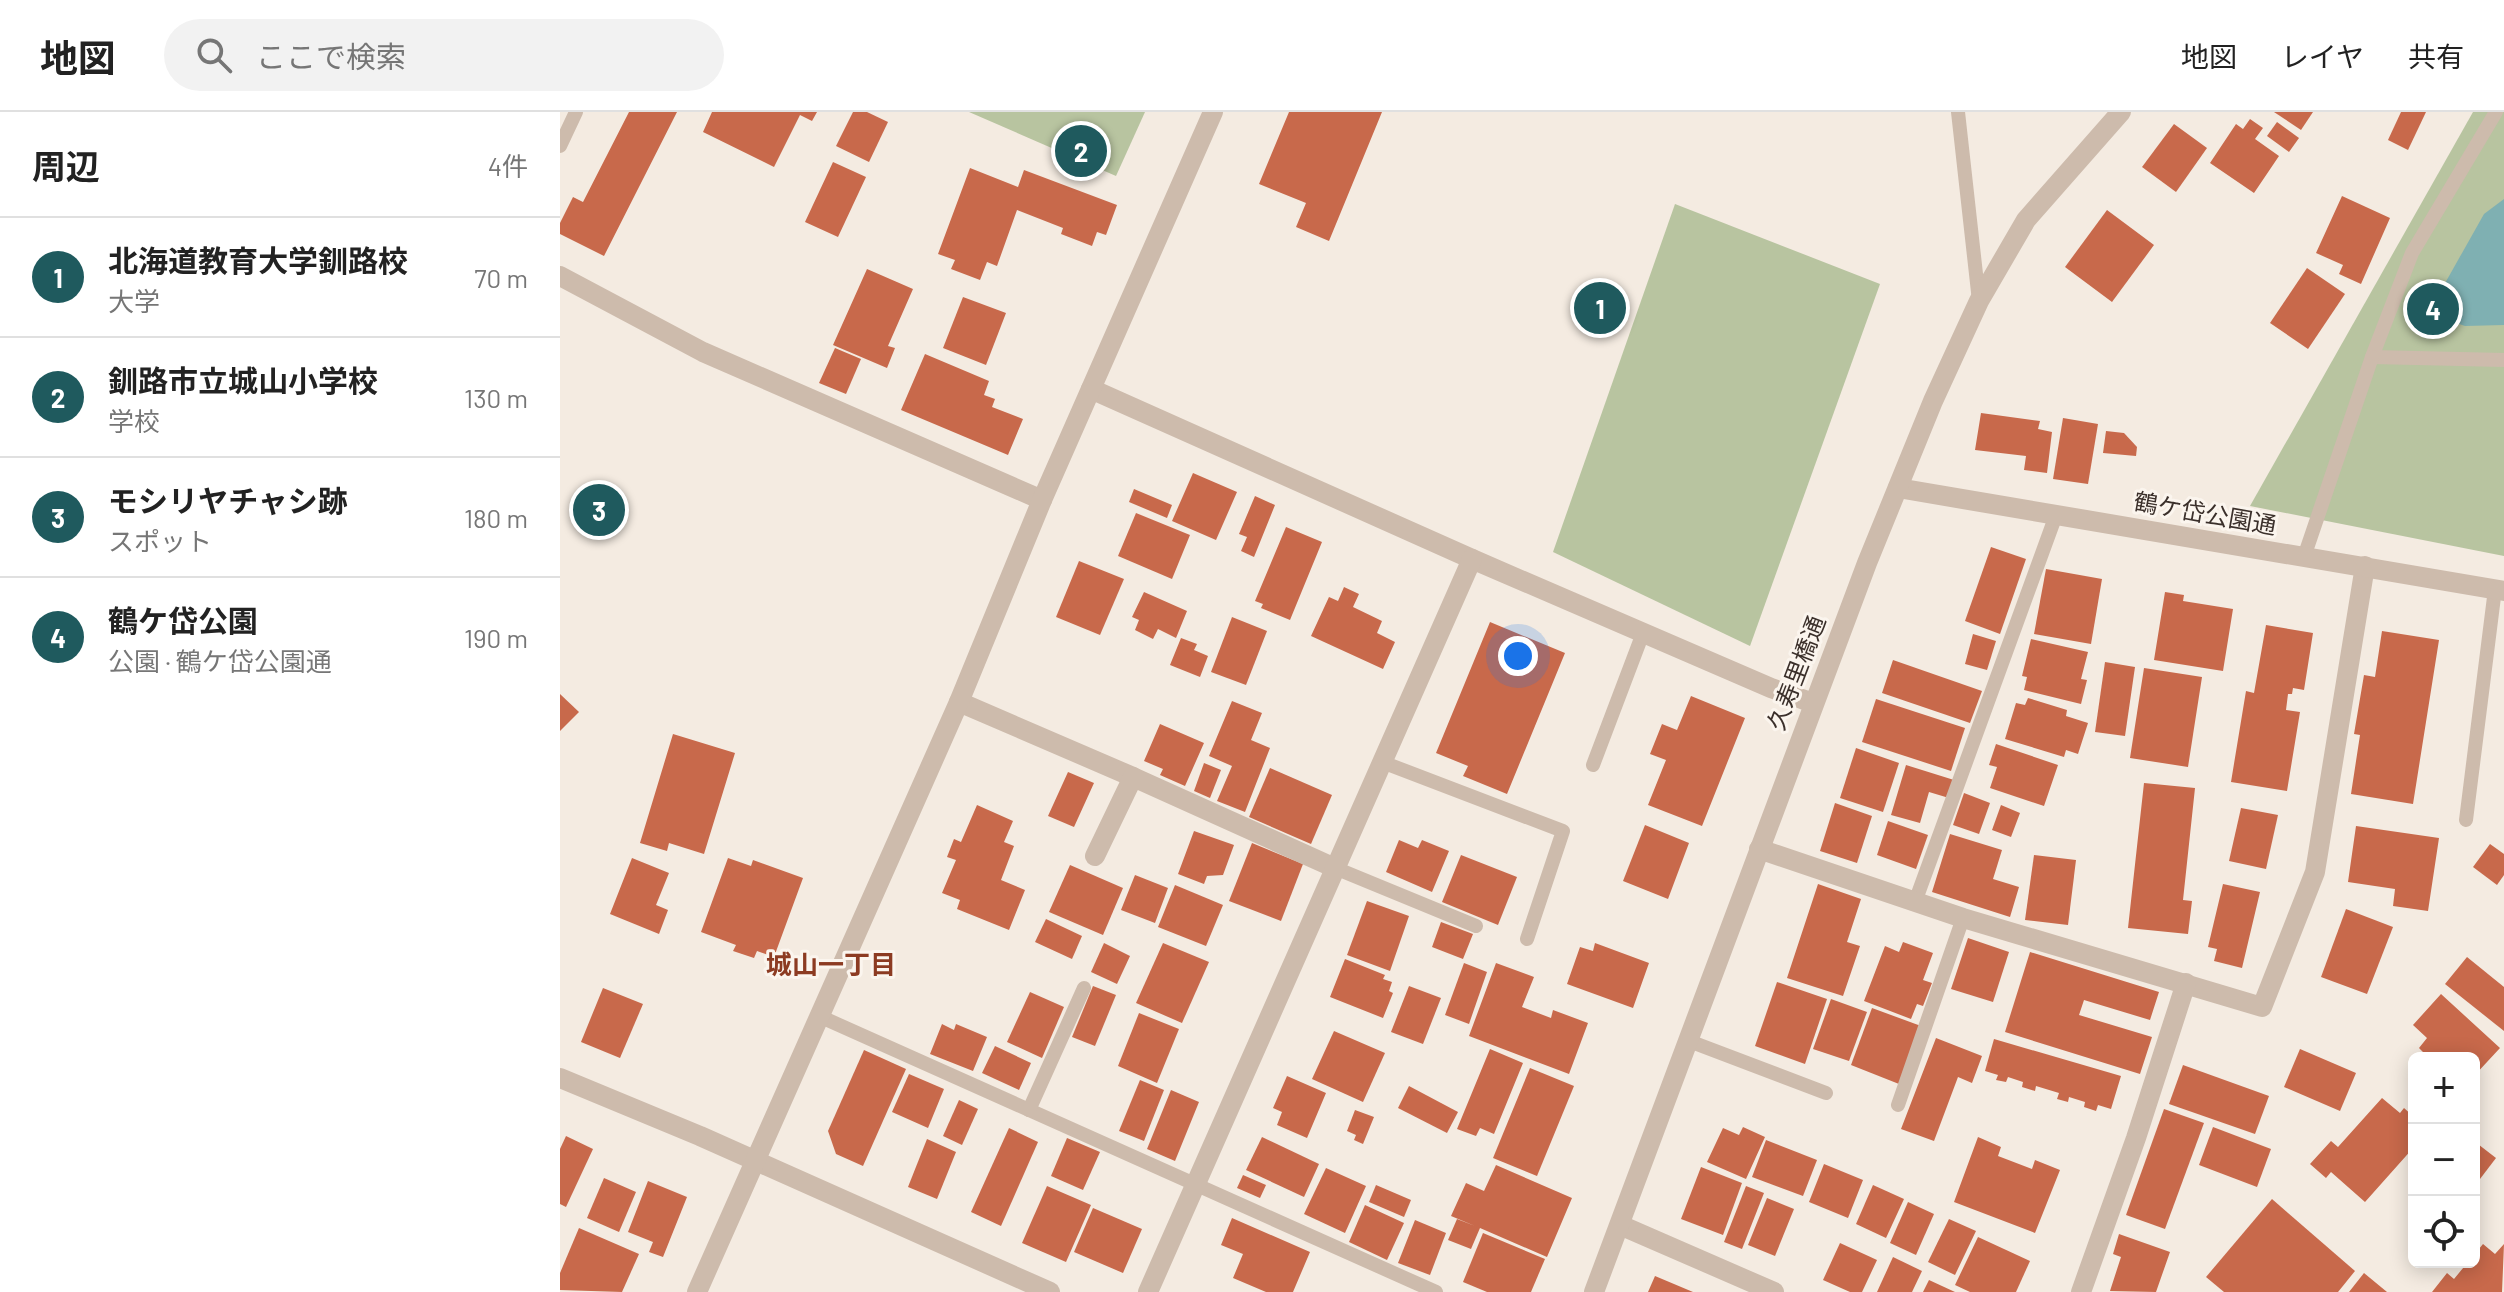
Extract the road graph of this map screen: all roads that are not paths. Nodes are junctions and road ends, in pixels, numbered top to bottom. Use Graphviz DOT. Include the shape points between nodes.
graph roads {
  1 [pos="576,112"];
  2 [pos="1213,112"];
  3 [pos="1958,112"];
  4 [pos="2121,112"];
  5 [pos="2496,112"];
  6 [pos="560,146"];
  7 [pos="560,276"];
  8 [pos="1979,301"];
  9 [pos="2372,357"];
  10 [pos="2504,360"];
  11 [pos="1091,389"];
  12 [pos="1898,488"];
  13 [pos="1042,500"];
  14 [pos="2056,515"];
  15 [pos="2304,557"];
  16 [pos="1472,559"];
  17 [pos="2365,566"];
  18 [pos="2500,590"];
  19 [pos="1643,633"];
  20 [pos="959,702"];
  21 [pos="1813,703"];
  22 [pos="1382,762"];
  23 [pos="1593,765"];
  24 [pos="1133,777"];
  25 [pos="2466,820"];
  26 [pos="1759,849"];
  27 [pos="1095,856"];
  28 [pos="1335,868"];
  29 [pos="1915,902"];
  30 [pos="1963,918"];
  31 [pos="1476,926"];
  32 [pos="1527,939"];
  33 [pos="2186,983"];
  34 [pos="1084,988"];
  35 [pos="819,1016"];
  36 [pos="1689,1041"];
  37 [pos="560,1078"];
  38 [pos="1826,1093"];
  39 [pos="1898,1105"];
  40 [pos="1029,1110"];
  41 [pos="755,1161"];
  42 [pos="1196,1184"];
  43 [pos="1620,1225"];
  44 [pos="1764,1290"];
  45 [pos="697,1292"];
  46 [pos="1050,1292"];
  47 [pos="1148,1292"];
  48 [pos="1436,1292"];
  49 [pos="1594,1292"];
  50 [pos="2081,1292"];
  1 -- 6 [label="lane"];
  2 -- 11 [label="street"];
  3 -- 8 [label="lane"];
  4 -- 8 [label="street, 久寿里橋通" via="2026,220"];
  5 -- 9 [label="lane" via="2412,253"];
  7 -- 13 [label="street" via="703,352"];
  8 -- 12 [label="street, 久寿里橋通"];
  9 -- 10 [label="lane"];
  9 -- 15 [label="lane"];
  11 -- 13 [label="street"];
  11 -- 16 [label="street"];
  12 -- 14 [label="street, 鶴ケ岱公園通"];
  12 -- 21 [label="street, 久寿里橋通"];
  13 -- 20 [label="street"];
  14 -- 15 [label="street, 鶴ケ岱公園通"];
  14 -- 29 [label="lane"];
  15 -- 17 [label="street, 鶴ケ岱公園通"];
  16 -- 19 [label="street"];
  16 -- 22 [label="street"];
  17 -- 18 [label="street, 鶴ケ岱公園通"];
  17 -- 33 [label="street" via="2315,872 2262,1007"];
  18 -- 25 [label="lane"];
  19 -- 21 [label="street"];
  19 -- 23 [label="lane"];
  20 -- 24 [label="street"];
  20 -- 35 [label="street"];
  21 -- 26 [label="street, 久寿里橋通"];
  22 -- 28 [label="street"];
  22 -- 32 [label="lane" via="1563,831"];
  24 -- 27 [label="street"];
  24 -- 28 [label="street"];
  26 -- 29 [label="street"];
  26 -- 36 [label="street, 久寿里橋通"];
  28 -- 31 [label="lane"];
  28 -- 42 [label="street"];
  29 -- 30 [label="street"];
  30 -- 33 [label="street"];
  30 -- 39 [label="lane"];
  33 -- 50 [label="street"];
  34 -- 40 [label="lane"];
  35 -- 40 [label="lane"];
  35 -- 41 [label="street"];
  36 -- 38 [label="lane"];
  36 -- 43 [label="street, 久寿里橋通"];
  37 -- 41 [label="street"];
  40 -- 42 [label="lane"];
  41 -- 45 [label="street"];
  41 -- 46 [label="street"];
  42 -- 47 [label="street"];
  42 -- 48 [label="lane"];
  43 -- 44 [label="street"];
  43 -- 49 [label="street, 久寿里橋通"];
}
